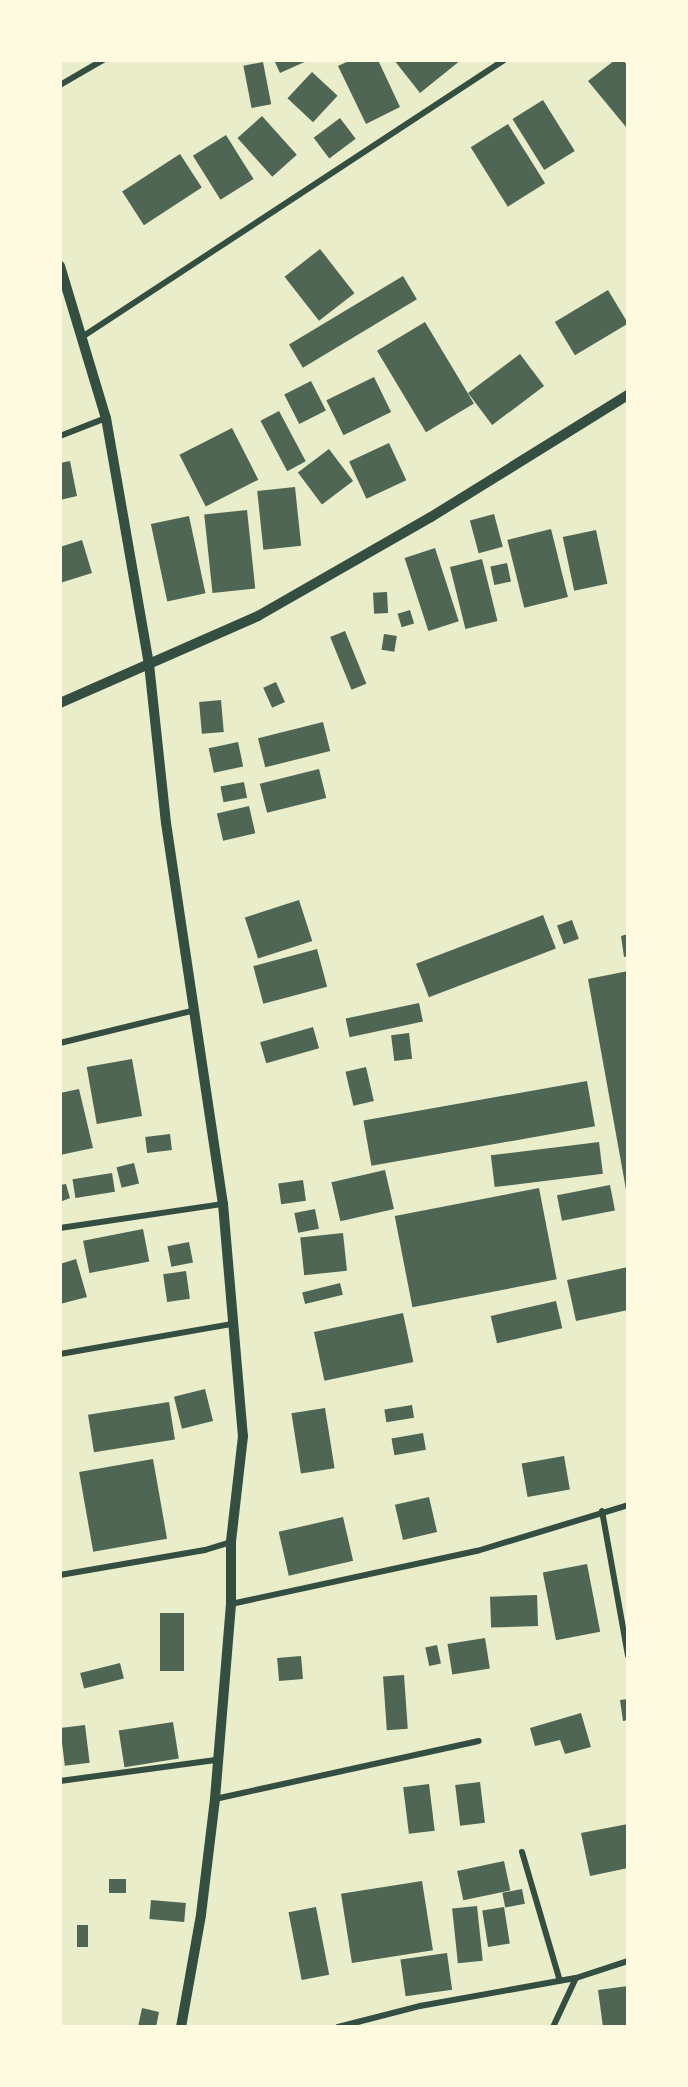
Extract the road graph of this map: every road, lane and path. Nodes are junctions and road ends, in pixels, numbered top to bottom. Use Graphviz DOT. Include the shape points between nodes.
graph roads {
  1 [pos="103,60"];
  2 [pos="504,60"];
  3 [pos="60,85"];
  4 [pos="60,266"];
  5 [pos="82,337"];
  6 [pos="628,395"];
  7 [pos="106,418"];
  8 [pos="60,436"];
  9 [pos="149,664"];
  10 [pos="60,703"];
  11 [pos="195,1010"];
  12 [pos="60,1043"];
  13 [pos="223,1204"];
  14 [pos="60,1228"];
  15 [pos="232,1324"];
  16 [pos="60,1354"];
  17 [pos="628,1505"];
  18 [pos="602,1511"];
  19 [pos="231,1542"];
  20 [pos="60,1575"];
  21 [pos="231,1604"];
  22 [pos="628,1656"];
  23 [pos="479,1741"];
  24 [pos="216,1760"];
  25 [pos="60,1781"];
  26 [pos="215,1799"];
  27 [pos="522,1852"];
  28 [pos="628,1961"];
  29 [pos="576,1978"];
  30 [pos="560,1981"];
  31 [pos="181,2027"];
  32 [pos="338,2027"];
  33 [pos="553,2027"];
  1 -- 3 [label="street"];
  2 -- 5 [label="street"];
  4 -- 5 [label="street"];
  5 -- 7 [label="street"];
  6 -- 9 [label="street" via="431,517 258,616"];
  7 -- 8 [label="street"];
  7 -- 9 [label="street"];
  9 -- 10 [label="street"];
  9 -- 11 [label="street" via="166,823"];
  11 -- 12 [label="street"];
  11 -- 13 [label="street"];
  13 -- 14 [label="street"];
  13 -- 15 [label="street"];
  15 -- 16 [label="street"];
  15 -- 19 [label="street" via="243,1436"];
  17 -- 18 [label="street"];
  18 -- 21 [label="street" via="477,1551"];
  18 -- 22 [label="street"];
  19 -- 20 [label="street"];
  19 -- 21 [label="street"];
  21 -- 24 [label="street"];
  23 -- 26 [label="street"];
  24 -- 25 [label="street"];
  24 -- 26 [label="street"];
  26 -- 31 [label="street" via="201,1915"];
  27 -- 30 [label="street"];
  28 -- 29 [label="street"];
  29 -- 30 [label="street"];
  29 -- 33 [label="street"];
  30 -- 32 [label="street" via="420,2006"];
}
